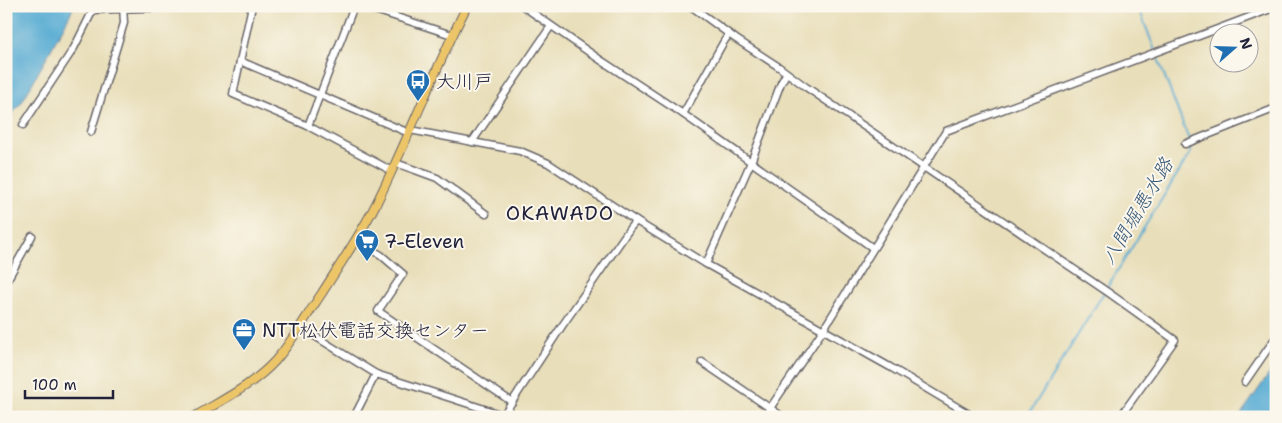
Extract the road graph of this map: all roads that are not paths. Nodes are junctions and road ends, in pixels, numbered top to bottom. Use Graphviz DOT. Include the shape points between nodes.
graph roads {
  1 [pos="195,6"];
  2 [pos="252,6"];
  3 [pos="355,6"];
  4 [pos="467,6"];
  5 [pos="523,6"];
  6 [pos="690,6"];
  7 [pos="147,7"];
  8 [pos="173,7"];
  9 [pos="1276,7"];
  10 [pos="94,8"];
  11 [pos="124,8"];
  12 [pos="551,26"];
  13 [pos="729,34"];
  14 [pos="452,35"];
  15 [pos="240,61"];
  16 [pos="786,74"];
  17 [pos="320,95"];
  18 [pos="1276,108"];
  19 [pos="683,114"];
  20 [pos="23,125"];
  21 [pos="308,126"];
  22 [pos="410,131"];
  23 [pos="91,132"];
  24 [pos="472,142"];
  25 [pos="1185,144"];
  26 [pos="751,162"];
  27 [pos="396,163"];
  28 [pos="924,168"];
  29 [pos="392,172"];
  30 [pos="486,214"];
  31 [pos="636,221"];
  32 [pos="32,236"];
  33 [pos="356,240"];
  34 [pos="873,248"];
  35 [pos="706,264"];
  36 [pos="6,282"];
  37 [pos="300,327"];
  38 [pos="823,330"];
  39 [pos="1276,337"];
  40 [pos="702,362"];
  41 [pos="376,374"];
  42 [pos="1245,382"];
  43 [pos="512,402"];
  44 [pos="770,408"];
  45 [pos="503,416"];
  46 [pos="194,417"];
  47 [pos="354,417"];
  48 [pos="764,417"];
  49 [pos="783,417"];
  50 [pos="974,417"];
  51 [pos="1120,417"];
  1 -- 8 [label="street"];
  2 -- 15 [label="street"];
  3 -- 14 [label="street"];
  3 -- 17 [label="street"];
  4 -- 14 [label="main road"];
  5 -- 12 [label="street"];
  6 -- 13 [label="street"];
  7 -- 8 [label="street"];
  7 -- 11 [label="street"];
  9 -- 28 [label="street" via="946,131"];
  10 -- 11 [label="street"];
  10 -- 20 [label="street" via="74,48"];
  11 -- 23 [label="street" via="124,23"];
  12 -- 19 [label="street"];
  12 -- 24 [label="street"];
  13 -- 16 [label="street"];
  13 -- 19 [label="street"];
  14 -- 22 [label="main road"];
  15 -- 17 [label="street"];
  15 -- 21 [label="street" via="233,94"];
  16 -- 26 [label="street"];
  16 -- 28 [label="street"];
  17 -- 21 [label="street"];
  17 -- 22 [label="street"];
  18 -- 25 [label="street"];
  19 -- 26 [label="street"];
  21 -- 29 [label="street"];
  22 -- 24 [label="street"];
  22 -- 27 [label="main road"];
  24 -- 31 [label="street" via="520,151 548,163"];
  26 -- 34 [label="street"];
  26 -- 35 [label="street"];
  27 -- 29 [label="main road"];
  27 -- 30 [label="street" via="437,178"];
  28 -- 34 [label="street"];
  28 -- 51 [label="street" via="1175,340"];
  29 -- 33 [label="main road"];
  31 -- 35 [label="street"];
  31 -- 43 [label="street"];
  32 -- 36 [label="street"];
  33 -- 37 [label="main road"];
  33 -- 43 [label="street" via="382,255 403,274 378,311"];
  34 -- 38 [label="street"];
  35 -- 38 [label="street"];
  37 -- 41 [label="street"];
  37 -- 46 [label="main road" via="263,372"];
  38 -- 44 [label="street"];
  38 -- 50 [label="street"];
  39 -- 42 [label="street"];
  40 -- 44 [label="street"];
  41 -- 45 [label="street"];
  41 -- 47 [label="street"];
  43 -- 45 [label="street"];
  44 -- 48 [label="street"];
  44 -- 49 [label="street"];
}
